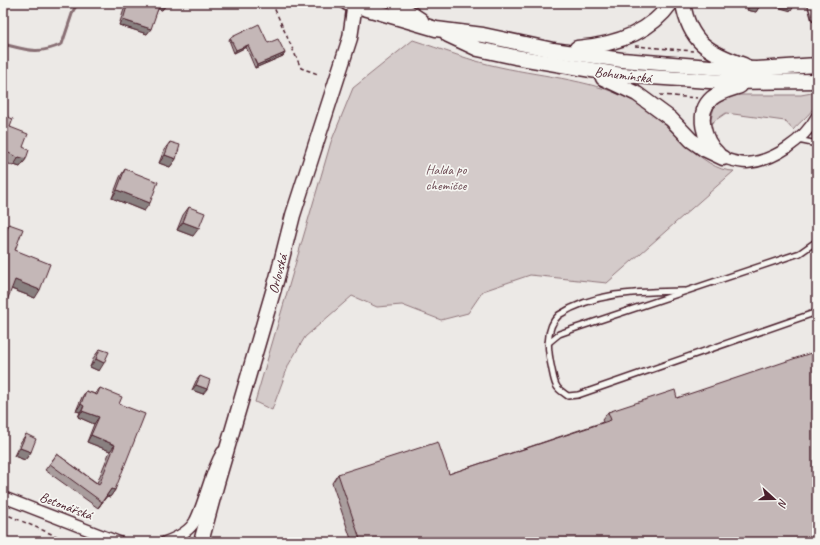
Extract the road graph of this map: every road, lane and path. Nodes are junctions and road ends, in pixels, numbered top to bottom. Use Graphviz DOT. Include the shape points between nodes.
graph roads {
  1 [pos="272,3"];
  2 [pos="394,3"];
  3 [pos="634,3"];
  4 [pos="671,3"];
  5 [pos="683,3"];
  6 [pos="813,3"];
  7 [pos="353,4"];
  8 [pos="634,9"];
  9 [pos="817,16"];
  10 [pos="436,29"];
  11 [pos="615,42"];
  12 [pos="553,50"];
  13 [pos="713,53"];
  14 [pos="811,65"];
  15 [pos="756,69"];
  16 [pos="586,70"];
  17 [pos="318,74"];
  18 [pos="812,81"];
  19 [pos="765,83"];
  20 [pos="660,95"];
  21 [pos="712,98"];
  22 [pos="815,119"];
  23 [pos="797,140"];
  24 [pos="817,144"];
  25 [pos="722,158"];
  26 [pos="817,241"];
  27 [pos="684,291"];
  28 [pos="817,312"];
  29 [pos="548,343"];
  30 [pos="229,440"];
  31 [pos="3,497"];
  32 [pos="3,513"];
  33 [pos="70,542"];
  34 [pos="119,542"];
  35 [pos="165,542"];
  36 [pos="201,542"];
  1 -- 17 [label="path" via="301,68"];
  2 -- 10 [label="main road"];
  3 -- 8 [label="path"];
  4 -- 11 [label="main road" via="646,28"];
  5 -- 13 [label="main road" via="689,29 700,43"];
  6 -- 9 [label="street"];
  7 -- 10 [label="main road, Bohumínská"];
  7 -- 30 [label="main road, Orlovská" via="350,38 293,215"];
  10 -- 12 [label="main road, Bohumínská" via="483,35"];
  10 -- 16 [label="main road, Bohumínská" via="478,49"];
  11 -- 12 [label="main road"];
  11 -- 13 [label="path" via="620,45"];
  12 -- 15 [label="main road, Bohumínská" via="656,64"];
  13 -- 15 [label="main road"];
  14 -- 15 [label="main road, Bohumínská"];
  16 -- 19 [label="main road, Bohumínská" via="689,81"];
  16 -- 25 [label="main road" via="637,94 671,119 704,150"];
  18 -- 19 [label="main road, Bohumínská"];
  19 -- 21 [label="main road" via="741,86"];
  20 -- 21 [label="path"];
  21 -- 25 [label="main road" via="704,113 703,124 706,139"];
  22 -- 23 [label="street"];
  22 -- 24 [label="lane"];
  23 -- 24 [label="lane"];
  23 -- 25 [label="street" via="765,159 745,163"];
  26 -- 27 [label="lane" via="800,253"];
  27 -- 29 [label="lane" via="559,334"];
  27 -- 29 [label="lane" via="608,295 588,302 554,319 549,330"];
  28 -- 29 [label="lane" via="578,395 568,396 556,386"];
  30 -- 35 [label="street" via="216,463 195,521 185,532"];
  30 -- 36 [label="main road, Orlovská"];
  31 -- 34 [label="street, Betonářská"];
  32 -- 33 [label="path"];
}
